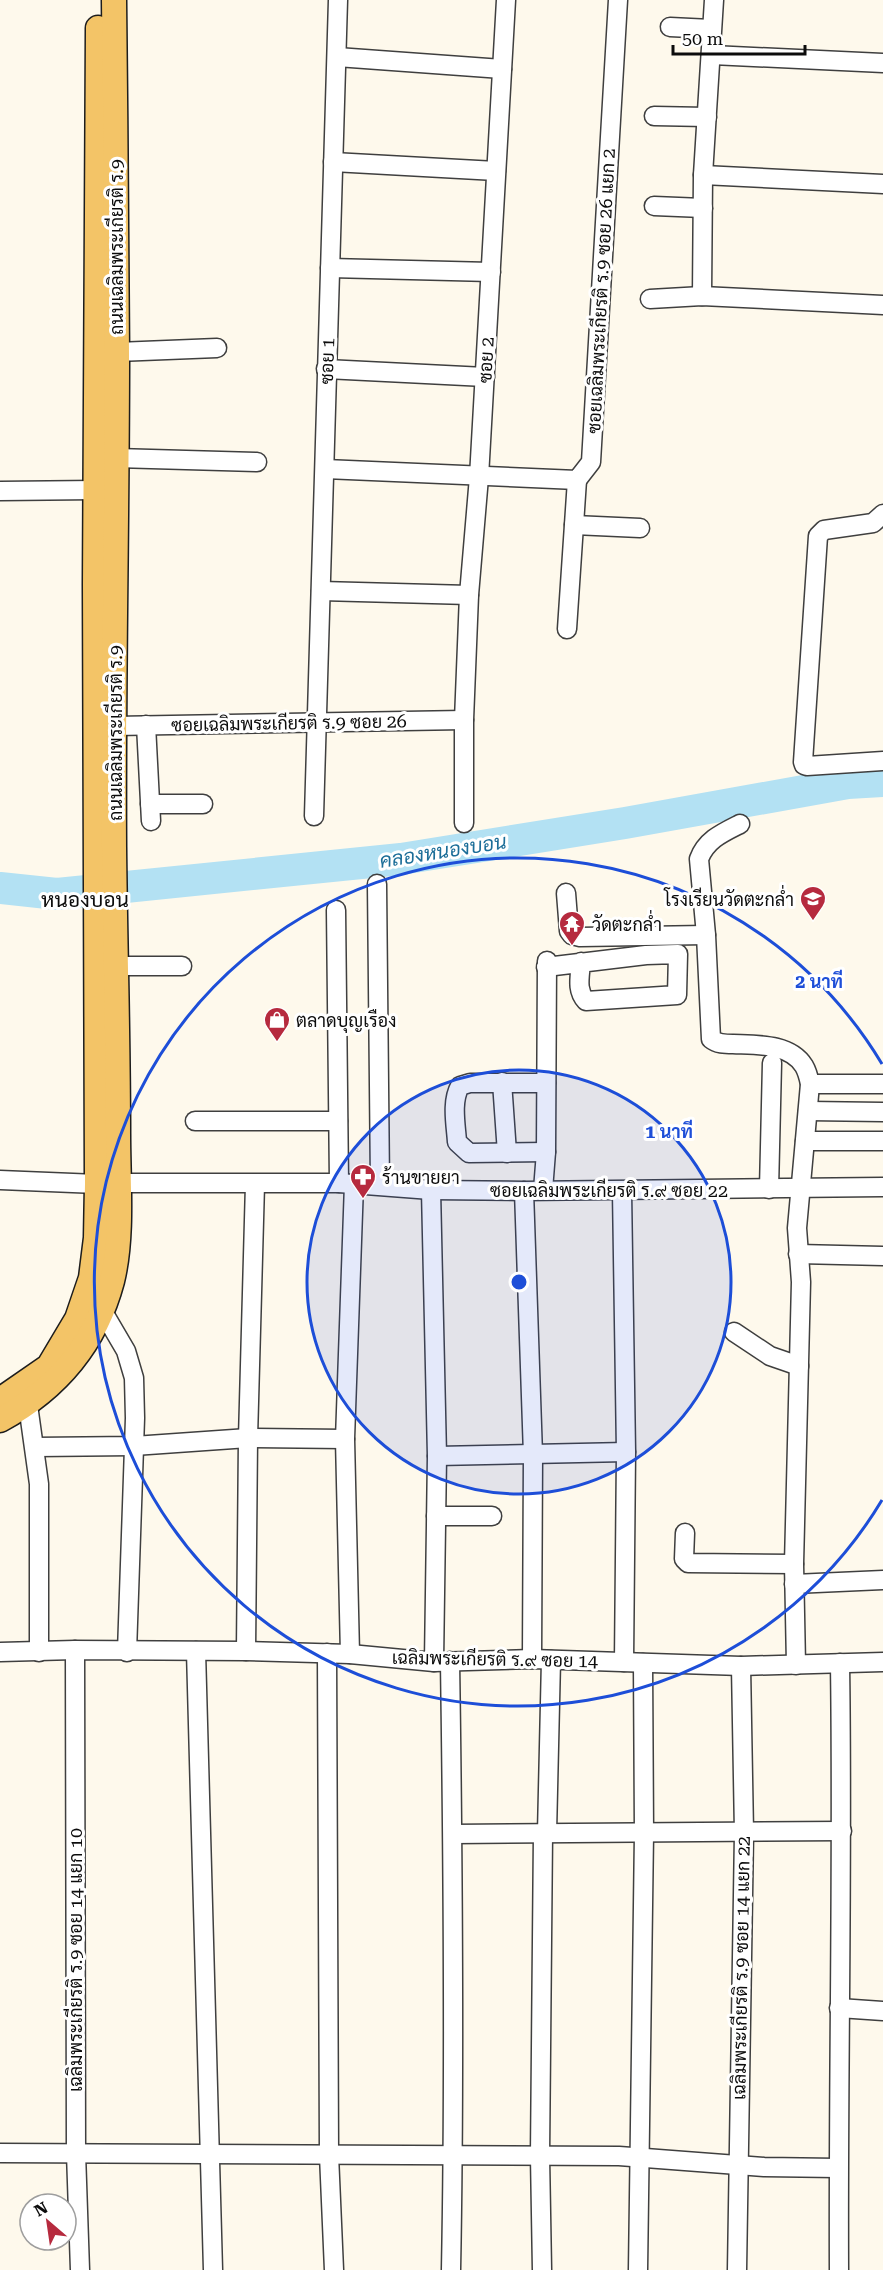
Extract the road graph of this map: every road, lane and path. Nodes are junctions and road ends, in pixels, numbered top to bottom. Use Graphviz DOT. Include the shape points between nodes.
graph roads {
  1 [pos="98,0"];
  2 [pos="114,0"];
  3 [pos="338,0"];
  4 [pos="506,0"];
  5 [pos="618,0"];
  6 [pos="714,0"];
  7 [pos="670,27"];
  8 [pos="711,29"];
  9 [pos="712,55"];
  10 [pos="337,57"];
  11 [pos="883,63"];
  12 [pos="502,69"];
  13 [pos="654,116"];
  14 [pos="707,117"];
  15 [pos="333,162"];
  16 [pos="496,171"];
  17 [pos="703,175"];
  18 [pos="883,184"];
  19 [pos="654,206"];
  20 [pos="703,208"];
  21 [pos="330,267"];
  22 [pos="491,272"];
  23 [pos="702,296"];
  24 [pos="650,299"];
  25 [pos="883,305"];
  26 [pos="217,348"];
  27 [pos="117,352"];
  28 [pos="327,369"];
  29 [pos="485,377"];
  30 [pos="116,458"];
  31 [pos="257,462"];
  32 [pos="325,470"];
  33 [pos="479,477"];
  34 [pos="577,480"];
  35 [pos="0,490"];
  36 [pos="96,490"];
  37 [pos="883,514"];
  38 [pos="574,525"];
  39 [pos="640,528"];
  40 [pos="321,591"];
  41 [pos="470,595"];
  42 [pos="567,629"];
  43 [pos="464,720"];
  44 [pos="316,723"];
  45 [pos="146,725"];
  46 [pos="115,726"];
  47 [pos="883,761"];
  48 [pos="202,804"];
  49 [pos="314,816"];
  50 [pos="464,823"];
  51 [pos="740,824"];
  52 [pos="377,884"];
  53 [pos="566,894"];
  54 [pos="106,905"];
  55 [pos="336,910"];
  56 [pos="706,935"];
  57 [pos="678,954"];
  58 [pos="707,954"];
  59 [pos="581,962"];
  60 [pos="117,966"];
  61 [pos="182,966"];
  62 [pos="708,992"];
  63 [pos="677,995"];
  64 [pos="772,1063"];
  65 [pos="502,1082"];
  66 [pos="546,1083"];
  67 [pos="810,1084"];
  68 [pos="883,1084"];
  69 [pos="808,1111"];
  70 [pos="883,1112"];
  71 [pos="195,1121"];
  72 [pos="338,1121"];
  73 [pos="805,1141"];
  74 [pos="883,1141"];
  75 [pos="546,1152"];
  76 [pos="507,1153"];
  77 [pos="0,1180"];
  78 [pos="108,1183"];
  79 [pos="346,1183"];
  80 [pos="255,1184"];
  81 [pos="380,1185"];
  82 [pos="883,1187"];
  83 [pos="769,1189"];
  84 [pos="801,1189"];
  85 [pos="431,1190"];
  86 [pos="534,1191"];
  87 [pos="622,1191"];
  88 [pos="798,1254"];
  89 [pos="883,1256"];
  90 [pos="102,1310"];
  91 [pos="734,1332"];
  92 [pos="799,1366"];
  93 [pos="0,1400"];
  94 [pos="28,1405"];
  95 [pos="0,1420"];
  96 [pos="248,1438"];
  97 [pos="345,1439"];
  98 [pos="134,1446"];
  99 [pos="35,1447"];
  100 [pos="626,1452"];
  101 [pos="532,1455"];
  102 [pos="437,1456"];
  103 [pos="436,1516"];
  104 [pos="492,1516"];
  105 [pos="685,1533"];
  106 [pos="794,1564"];
  107 [pos="883,1580"];
  108 [pos="794,1584"];
  109 [pos="75,1650"];
  110 [pos="196,1651"];
  111 [pos="246,1651"];
  112 [pos="0,1652"];
  113 [pos="39,1652"];
  114 [pos="127,1652"];
  115 [pos="327,1653"];
  116 [pos="350,1654"];
  117 [pos="532,1659"];
  118 [pos="551,1660"];
  119 [pos="442,1661"];
  120 [pos="624,1662"];
  121 [pos="883,1662"];
  122 [pos="643,1663"];
  123 [pos="840,1663"];
  124 [pos="796,1665"];
  125 [pos="741,1666"];
  126 [pos="842,1831"];
  127 [pos="545,1833"];
  128 [pos="644,1833"];
  129 [pos="744,1833"];
  130 [pos="453,1834"];
  131 [pos="839,2008"];
  132 [pos="883,2011"];
  133 [pos="0,2153"];
  134 [pos="76,2153"];
  135 [pos="208,2154"];
  136 [pos="329,2155"];
  137 [pos="453,2155"];
  138 [pos="540,2156"];
  139 [pos="640,2157"];
  140 [pos="737,2164"];
  141 [pos="838,2168"];
  142 [pos="80,2270"];
  143 [pos="213,2270"];
  144 [pos="334,2270"];
  145 [pos="451,2270"];
  146 [pos="542,2270"];
  147 [pos="638,2270"];
  148 [pos="736,2270"];
  149 [pos="839,2270"];
  1 -- 36 [label="main road, ถนนเฉลิมพระเกียรติ ร.9"];
  2 -- 27 [label="main road, ถนนเฉลิมพระเกียรติ ร.9"];
  3 -- 10 [label="street, ซอย 1"];
  4 -- 12 [label="street, ซอย 2"];
  5 -- 34 [label="street, ซอยเฉลิมพระเกียรติ ร.9 ซอย 26 แยก 2" via="591,462"];
  6 -- 8 [label="street"];
  7 -- 8 [label="street"];
  8 -- 9 [label="street"];
  9 -- 11 [label="street"];
  9 -- 14 [label="street"];
  10 -- 12 [label="street"];
  10 -- 15 [label="street, ซอย 1"];
  12 -- 16 [label="street, ซอย 2"];
  13 -- 14 [label="street"];
  14 -- 17 [label="street"];
  15 -- 16 [label="street"];
  15 -- 21 [label="street, ซอย 1"];
  16 -- 22 [label="street, ซอย 2"];
  17 -- 18 [label="street"];
  17 -- 20 [label="street"];
  19 -- 20 [label="street"];
  20 -- 23 [label="street"];
  21 -- 22 [label="street"];
  21 -- 28 [label="street, ซอย 1"];
  22 -- 29 [label="street, ซอย 2"];
  23 -- 24 [label="street"];
  23 -- 25 [label="street"];
  26 -- 27 [label="street"];
  27 -- 30 [label="main road, ถนนเฉลิมพระเกียรติ ร.9"];
  28 -- 29 [label="street"];
  28 -- 32 [label="street, ซอย 1"];
  29 -- 33 [label="street, ซอย 2"];
  30 -- 31 [label="street"];
  30 -- 46 [label="main road, ถนนเฉลิมพระเกียรติ ร.9"];
  32 -- 33 [label="street"];
  32 -- 40 [label="street, ซอย 1"];
  33 -- 34 [label="street"];
  33 -- 41 [label="street, ซอย 2"];
  34 -- 38 [label="street"];
  35 -- 36 [label="street"];
  36 -- 54 [label="main road, ถนนเฉลิมพระเกียรติ ร.9" via="96,869"];
  37 -- 47 [label="street" via="873,523 819,533 803,762 807,766"];
  38 -- 39 [label="street"];
  38 -- 42 [label="street"];
  40 -- 41 [label="street"];
  40 -- 44 [label="street, ซอย 1"];
  41 -- 43 [label="street, ซอย 2"];
  43 -- 44 [label="street, ซอยเฉลิมพระเกียรติ ร.9 ซอย 26"];
  43 -- 50 [label="street, ซอย 2"];
  44 -- 45 [label="street, ซอยเฉลิมพระเกียรติ ร.9 ซอย 26"];
  44 -- 49 [label="street, ซอย 1"];
  45 -- 46 [label="street, ซอยเฉลิมพระเกียรติ ร.9 ซอย 26"];
  45 -- 48 [label="street" via="150,812"];
  46 -- 54 [label="main road, ถนนเฉลิมพระเกียรติ ร.9" via="114,849"];
  51 -- 56 [label="street" via="709,842 699,859"];
  52 -- 81 [label="street"];
  53 -- 56 [label="street" via="572,935"];
  54 -- 60 [label="main road, ถนนเฉลิมพระเกียรติ ร.9"];
  54 -- 78 [label="main road, ถนนเฉลิมพระเกียรติ ร.9"];
  55 -- 72 [label="street"];
  56 -- 58 [label="street"];
  57 -- 58 [label="street"];
  57 -- 59 [label="street"];
  57 -- 63 [label="street"];
  58 -- 62 [label="street"];
  59 -- 63 [label="street" via="579,988 586,1001"];
  59 -- 66 [label="street" via="547,964"];
  60 -- 61 [label="street"];
  60 -- 78 [label="main road, ถนนเฉลิมพระเกียรติ ร.9"];
  62 -- 63 [label="street"];
  62 -- 67 [label="street" via="713,1041 784,1050 804,1066"];
  64 -- 83 [label="street"];
  65 -- 66 [label="street"];
  65 -- 76 [label="street"];
  65 -- 76 [label="street" via="460,1086 455,1118 457,1142 469,1154"];
  66 -- 75 [label="street"];
  67 -- 68 [label="street"];
  67 -- 69 [label="street"];
  69 -- 70 [label="street"];
  69 -- 73 [label="street"];
  71 -- 72 [label="street"];
  72 -- 79 [label="street"];
  73 -- 74 [label="street"];
  73 -- 84 [label="street"];
  75 -- 76 [label="street"];
  75 -- 86 [label="street"];
  77 -- 78 [label="street, ซอยเฉลิมพระเกียรติ ร.๙ ซอย 22"];
  78 -- 80 [label="street, ซอยเฉลิมพระเกียรติ ร.๙ ซอย 22"];
  78 -- 90 [label="main road, ถนนเฉลิมพระเกียรติ ร.9" via="117,1254"];
  78 -- 93 [label="main road, ถนนเฉลิมพระเกียรติ ร.9" via="91,1278 77,1319 49,1366"];
  79 -- 80 [label="street, ซอยเฉลิมพระเกียรติ ร.๙ ซอย 22"];
  79 -- 81 [label="street, ซอยเฉลิมพระเกียรติ ร.๙ ซอย 22"];
  79 -- 97 [label="street"];
  80 -- 96 [label="street"];
  81 -- 85 [label="street, ซอยเฉลิมพระเกียรติ ร.๙ ซอย 22"];
  82 -- 84 [label="street, ซอยเฉลิมพระเกียรติ ร.๙ ซอย 22"];
  83 -- 84 [label="street, ซอยเฉลิมพระเกียรติ ร.๙ ซอย 22"];
  83 -- 87 [label="street, ซอยเฉลิมพระเกียรติ ร.๙ ซอย 22"];
  84 -- 88 [label="street"];
  85 -- 86 [label="street, ซอยเฉลิมพระเกียรติ ร.๙ ซอย 22"];
  85 -- 102 [label="street"];
  86 -- 87 [label="street, ซอยเฉลิมพระเกียรติ ร.๙ ซอย 22"];
  86 -- 101 [label="street"];
  87 -- 100 [label="street"];
  88 -- 89 [label="street"];
  88 -- 92 [label="street"];
  90 -- 94 [label="main road, ถนนเฉลิมพระเกียรติ ร.9" via="82,1349 62,1375"];
  90 -- 98 [label="street" via="126,1351 134,1378"];
  91 -- 92 [label="street" via="770,1356"];
  92 -- 106 [label="street"];
  94 -- 95 [label="main road, ถนนเฉลิมพระเกียรติ ร.9"];
  94 -- 99 [label="street"];
  96 -- 97 [label="street"];
  96 -- 98 [label="street"];
  96 -- 111 [label="street"];
  97 -- 116 [label="street"];
  98 -- 99 [label="street"];
  98 -- 114 [label="street"];
  99 -- 113 [label="street" via="39,1484"];
  100 -- 101 [label="street"];
  100 -- 120 [label="street"];
  101 -- 102 [label="street"];
  101 -- 117 [label="street"];
  102 -- 103 [label="street"];
  103 -- 104 [label="street"];
  103 -- 119 [label="street"];
  105 -- 106 [label="street" via="684,1559 688,1563"];
  106 -- 108 [label="street"];
  107 -- 108 [label="street"];
  108 -- 124 [label="street"];
  109 -- 113 [label="street, เฉลิมพระเกียรติ ร.๙ ซอย 14"];
  109 -- 114 [label="street, เฉลิมพระเกียรติ ร.๙ ซอย 14"];
  109 -- 134 [label="street, เฉลิมพระเกียรติ ร.9 ซอย 14 แยก 10"];
  110 -- 111 [label="street, เฉลิมพระเกียรติ ร.๙ ซอย 14"];
  110 -- 114 [label="street, เฉลิมพระเกียรติ ร.๙ ซอย 14"];
  110 -- 135 [label="street"];
  111 -- 115 [label="street, เฉลิมพระเกียรติ ร.๙ ซอย 14"];
  112 -- 113 [label="street, เฉลิมพระเกียรติ ร.๙ ซอย 14"];
  115 -- 116 [label="street, เฉลิมพระเกียรติ ร.๙ ซอย 14"];
  115 -- 136 [label="street"];
  116 -- 119 [label="street, เฉลิมพระเกียรติ ร.๙ ซอย 14"];
  117 -- 118 [label="street, เฉลิมพระเกียรติ ร.๙ ซอย 14"];
  117 -- 119 [label="street, เฉลิมพระเกียรติ ร.๙ ซอย 14"];
  118 -- 120 [label="street, เฉลิมพระเกียรติ ร.๙ ซอย 14"];
  118 -- 127 [label="street"];
  119 -- 130 [label="street"];
  120 -- 122 [label="street, เฉลิมพระเกียรติ ร.๙ ซอย 14"];
  121 -- 123 [label="street, เฉลิมพระเกียรติ ร.๙ ซอย 14"];
  122 -- 125 [label="street, เฉลิมพระเกียรติ ร.๙ ซอย 14"];
  122 -- 128 [label="street"];
  123 -- 124 [label="street, เฉลิมพระเกียรติ ร.๙ ซอย 14"];
  123 -- 126 [label="street"];
  124 -- 125 [label="street, เฉลิมพระเกียรติ ร.๙ ซอย 14"];
  125 -- 129 [label="street, เฉลิมพระเกียรติ ร.9 ซอย 14 แยก 22"];
  126 -- 129 [label="street"];
  126 -- 131 [label="street"];
  127 -- 128 [label="street"];
  127 -- 130 [label="street"];
  127 -- 138 [label="street"];
  128 -- 129 [label="street"];
  128 -- 139 [label="street"];
  129 -- 140 [label="street, เฉลิมพระเกียรติ ร.9 ซอย 14 แยก 22"];
  130 -- 137 [label="street"];
  131 -- 132 [label="street"];
  131 -- 141 [label="street"];
  133 -- 134 [label="street"];
  134 -- 135 [label="street"];
  134 -- 142 [label="street, เฉลิมพระเกียรติ ร.9 ซอย 14 แยก 10"];
  135 -- 136 [label="street"];
  135 -- 143 [label="street"];
  136 -- 137 [label="street"];
  136 -- 144 [label="street"];
  137 -- 138 [label="street"];
  137 -- 145 [label="street"];
  138 -- 139 [label="street"];
  138 -- 146 [label="street"];
  139 -- 140 [label="street"];
  139 -- 147 [label="street"];
  140 -- 141 [label="street"];
  140 -- 148 [label="street, เฉลิมพระเกียรติ ร.9 ซอย 14 แยก 22"];
  141 -- 149 [label="street"];
}
